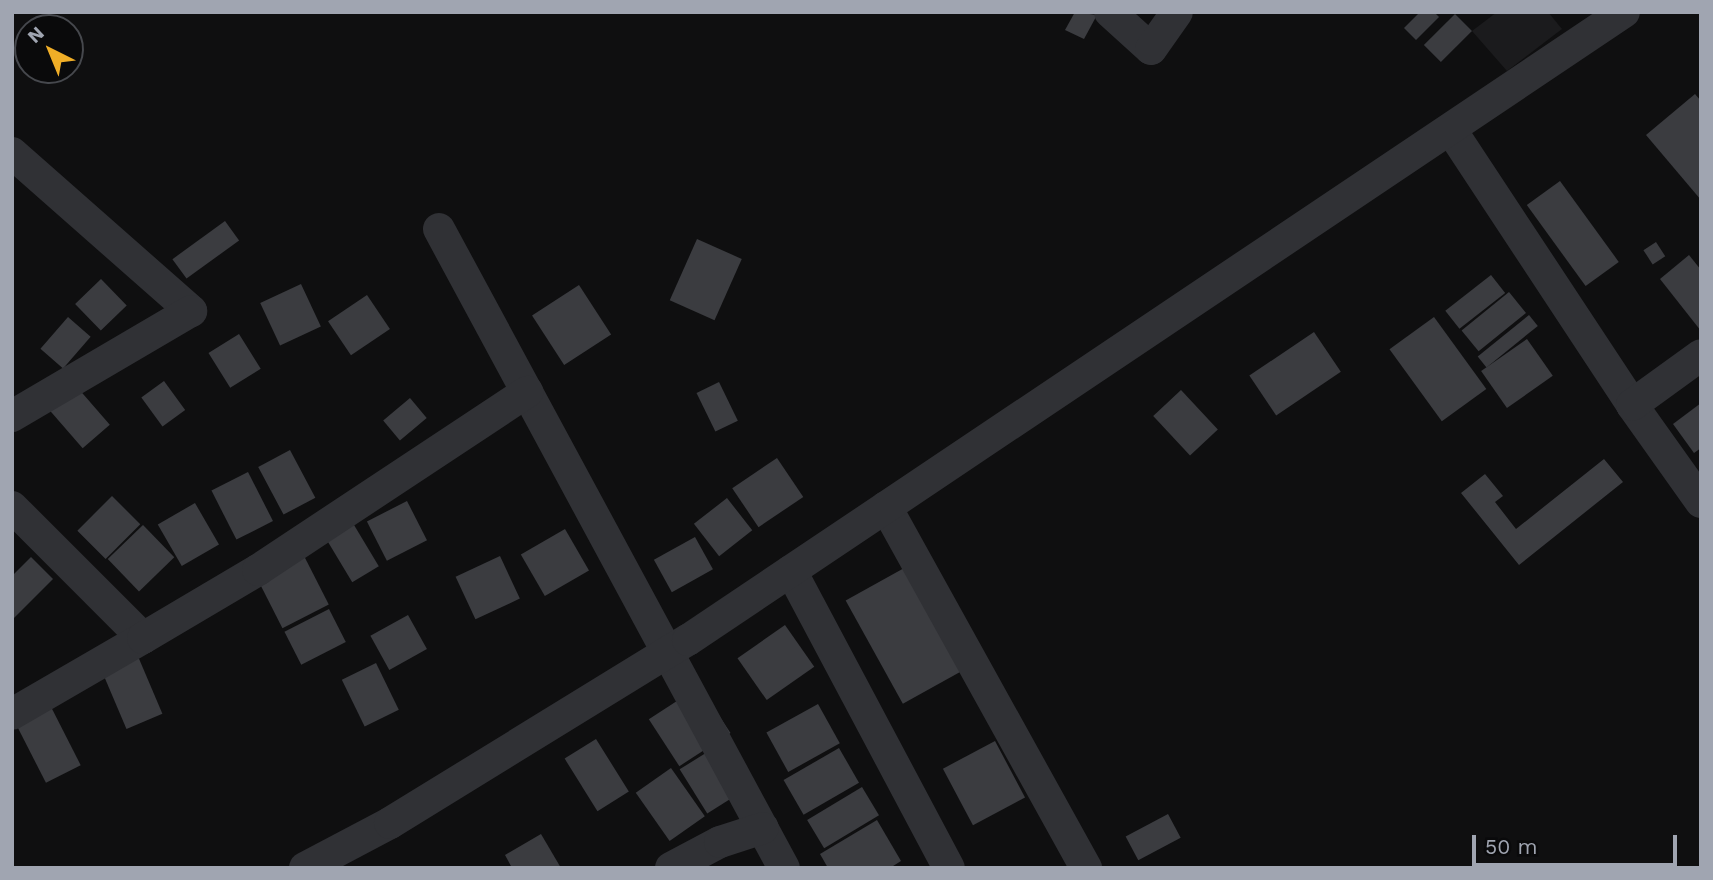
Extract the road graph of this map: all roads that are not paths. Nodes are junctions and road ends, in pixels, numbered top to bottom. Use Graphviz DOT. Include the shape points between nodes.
graph roads {
  1 [pos="1110,12"];
  2 [pos="1177,12"];
  3 [pos="1611,15"];
  4 [pos="1451,130"];
  5 [pos="12,153"];
  6 [pos="439,229"];
  7 [pos="1701,355"];
  8 [pos="527,392"];
  9 [pos="1632,405"];
  10 [pos="12,416"];
  11 [pos="1701,502"];
  12 [pos="12,507"];
  13 [pos="886,507"];
  14 [pos="791,571"];
  15 [pos="143,638"];
  16 [pos="667,653"];
  17 [pos="12,714"];
  18 [pos="762,828"];
  19 [pos="305,868"];
  20 [pos="671,868"];
  21 [pos="784,868"];
  22 [pos="949,868"];
  23 [pos="1086,868"];
  1 -- 2 [label="street" via="1151,48"];
  3 -- 4 [label="street"];
  4 -- 9 [label="street"];
  4 -- 13 [label="street"];
  5 -- 10 [label="street" via="191,311"];
  6 -- 8 [label="street"];
  7 -- 9 [label="street"];
  8 -- 15 [label="street" via="258,570"];
  8 -- 16 [label="street"];
  9 -- 11 [label="street"];
  12 -- 15 [label="street"];
  13 -- 14 [label="street"];
  13 -- 23 [label="street"];
  14 -- 16 [label="street"];
  14 -- 22 [label="street"];
  15 -- 17 [label="street"];
  16 -- 18 [label="street"];
  16 -- 19 [label="street" via="390,823"];
  18 -- 20 [label="street" via="720,842"];
  18 -- 21 [label="street"];
}
